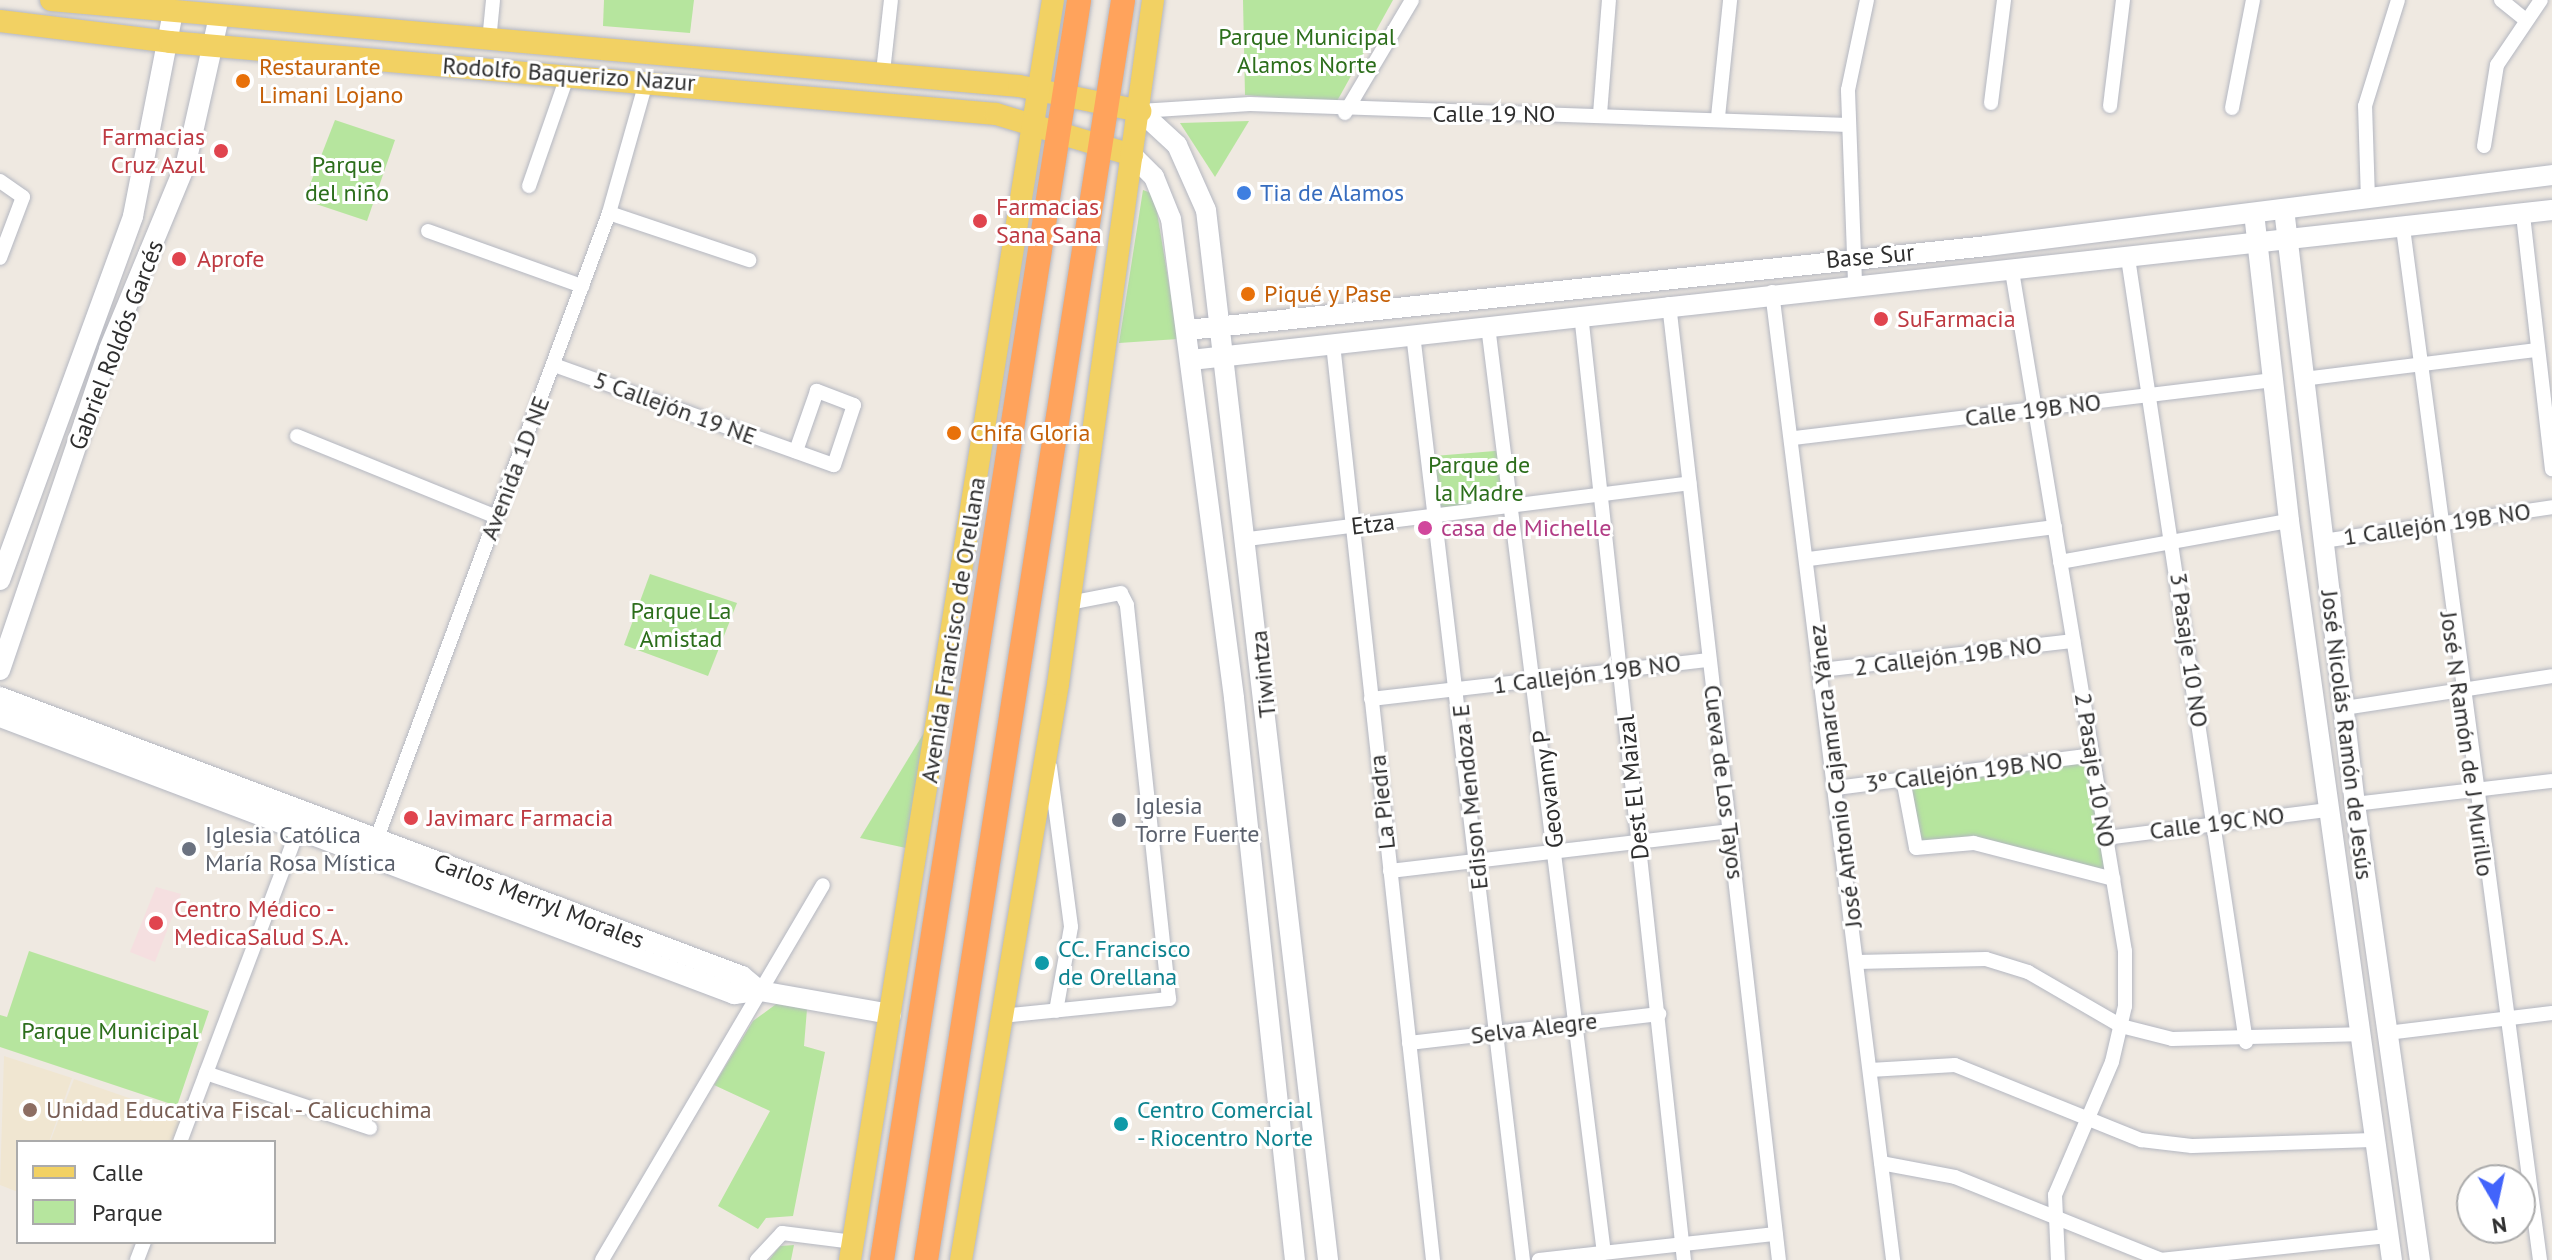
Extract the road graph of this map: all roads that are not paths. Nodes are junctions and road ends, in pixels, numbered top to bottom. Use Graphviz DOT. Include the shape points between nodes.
graph roads {
  1 [pos="51,0"];
  2 [pos="493,0"];
  3 [pos="891,0"];
  4 [pos="1053,0"];
  5 [pos="1079,0"];
  6 [pos="1123,0"];
  7 [pos="1153,0"];
  8 [pos="1412,0"];
  9 [pos="1609,0"];
  10 [pos="1730,0"];
  11 [pos="1867,0"];
  12 [pos="2004,0"];
  13 [pos="2123,0"];
  14 [pos="2253,0"];
  15 [pos="2398,0"];
  16 [pos="2501,0"];
  17 [pos="2541,0"];
  18 [pos="173,13"];
  19 [pos="219,16"];
  20 [pos="2523,18"];
  21 [pos="0,21"];
  22 [pos="489,41"];
  23 [pos="170,42"];
  24 [pos="213,46"];
  25 [pos="883,72"];
  26 [pos="567,77"];
  27 [pos="647,78"];
  28 [pos="1043,88"];
  29 [pos="1070,92"];
  30 [pos="1112,101"];
  31 [pos="1991,103"];
  32 [pos="2110,106"];
  33 [pos="2232,108"];
  34 [pos="1140,111"];
  35 [pos="1345,113"];
  36 [pos="1600,114"];
  37 [pos="1718,117"];
  38 [pos="1037,122"];
  39 [pos="1849,125"];
  40 [pos="1063,129"];
  41 [pos="1104,143"];
  42 [pos="2484,146"];
  43 [pos="1132,155"];
  44 [pos="2552,175"];
  45 [pos="0,181"];
  46 [pos="529,186"];
  47 [pos="2368,200"];
  48 [pos="2284,209"];
  49 [pos="2552,210"];
  50 [pos="609,213"];
  51 [pos="2254,213"];
  52 [pos="2523,215"];
  53 [pos="2403,228"];
  54 [pos="428,231"];
  55 [pos="2288,241"];
  56 [pos="2258,245"];
  57 [pos="1853,257"];
  58 [pos="0,258"];
  59 [pos="2128,258"];
  60 [pos="749,260"];
  61 [pos="2012,271"];
  62 [pos="1855,282"];
  63 [pos="582,286"];
  64 [pos="1772,292"];
  65 [pos="1669,304"];
  66 [pos="1581,314"];
  67 [pos="1488,326"];
  68 [pos="1222,327"];
  69 [pos="1187,330"];
  70 [pos="1413,334"];
  71 [pos="1333,344"];
  72 [pos="2536,350"];
  73 [pos="1224,356"];
  74 [pos="1191,360"];
  75 [pos="554,365"];
  76 [pos="2420,366"];
  77 [pos="2303,379"];
  78 [pos="2273,380"];
  79 [pos="2149,396"];
  80 [pos="2035,410"];
  81 [pos="297,436"];
  82 [pos="1794,438"];
  83 [pos="796,451"];
  84 [pos="2552,468"];
  85 [pos="1689,483"];
  86 [pos="1601,496"];
  87 [pos="1514,507"];
  88 [pos="2552,507"];
  89 [pos="1438,516"];
  90 [pos="496,517"];
  91 [pos="2289,521"];
  92 [pos="2437,523"];
  93 [pos="1351,527"];
  94 [pos="2055,527"];
  95 [pos="1248,539"];
  96 [pos="2174,539"];
  97 [pos="7,540"];
  98 [pos="2323,541"];
  99 [pos="1809,559"];
  100 [pos="2060,562"];
  101 [pos="0,580"];
  102 [pos="1069,603"];
  103 [pos="2073,641"];
  104 [pos="1709,660"];
  105 [pos="1620,669"];
  106 [pos="0,670"];
  107 [pos="1822,670"];
  108 [pos="2552,676"];
  109 [pos="1535,679"];
  110 [pos="1458,689"];
  111 [pos="2459,692"];
  112 [pos="0,697"];
  113 [pos="1371,699"];
  114 [pos="2344,708"];
  115 [pos="0,717"];
  116 [pos="1048,747"];
  117 [pos="2092,755"];
  118 [pos="1903,779"];
  119 [pos="2552,781"];
  120 [pos="1836,788"];
  121 [pos="2474,790"];
  122 [pos="2355,804"];
  123 [pos="2329,810"];
  124 [pos="302,820"];
  125 [pos="2213,823"];
  126 [pos="1731,831"];
  127 [pos="2106,838"];
  128 [pos="1640,842"];
  129 [pos="374,847"];
  130 [pos="1556,852"];
  131 [pos="1477,861"];
  132 [pos="1390,871"];
  133 [pos="2113,879"];
  134 [pos="823,885"];
  135 [pos="1857,962"];
  136 [pos="760,991"];
  137 [pos="1056,1011"];
  138 [pos="2552,1013"];
  139 [pos="891,1014"];
  140 [pos="1659,1014"];
  141 [pos="1001,1016"];
  142 [pos="2506,1019"];
  143 [pos="1576,1023"];
  144 [pos="2121,1026"];
  145 [pos="1497,1033"];
  146 [pos="2387,1033"];
  147 [pos="2357,1034"];
  148 [pos="2246,1042"];
  149 [pos="1409,1043"];
  150 [pos="1870,1070"];
  151 [pos="206,1073"];
  152 [pos="2087,1118"];
  153 [pos="370,1128"];
  154 [pos="181,1140"];
  155 [pos="2373,1140"];
  156 [pos="1881,1163"];
  157 [pos="2051,1216"];
  158 [pos="1776,1234"];
  159 [pos="2388,1236"];
  160 [pos="1682,1243"];
  161 [pos="852,1251"];
  162 [pos="1604,1253"];
  163 [pos="2276,1254"];
  164 [pos="602,1260"];
  165 [pos="757,1260"];
  166 [pos="882,1260"];
  167 [pos="926,1260"];
  168 [pos="961,1260"];
  169 [pos="1295,1260"];
  170 [pos="1328,1260"];
  171 [pos="1433,1260"];
  172 [pos="1523,1260"];
  173 [pos="1539,1260"];
  174 [pos="1684,1260"];
  175 [pos="1779,1260"];
  176 [pos="1893,1260"];
  177 [pos="2058,1260"];
  178 [pos="2160,1260"];
  179 [pos="2392,1260"];
  180 [pos="2420,1260"];
  181 [pos="2540,1260"];
  1 -- 18 [label="main road, Rodolfo Baquerizo Nazur"];
  2 -- 22 [label="street"];
  3 -- 25 [label="street"];
  4 -- 28 [label="main road, Avenida Francisco de Orellana"];
  5 -- 29 [label="highway, Avenida Francisco de Orellana"];
  6 -- 30 [label="highway"];
  7 -- 34 [label="main road"];
  8 -- 35 [label="street"];
  9 -- 36 [label="street"];
  10 -- 37 [label="street"];
  11 -- 39 [label="street" via="1848,90"];
  12 -- 31 [label="street"];
  13 -- 32 [label="street"];
  14 -- 33 [label="street"];
  15 -- 47 [label="street" via="2365,106"];
  16 -- 20 [label="street"];
  17 -- 20 [label="street"];
  18 -- 19 [label="main road, Rodolfo Baquerizo Nazur"];
  18 -- 23 [label="street, Gabriel Roldós Garcés"];
  19 -- 22 [label="main road, Rodolfo Baquerizo Nazur"];
  19 -- 24 [label="street, Gabriel Roldós Garcés"];
  20 -- 42 [label="street" via="2497,65"];
  21 -- 23 [label="main road, Rodolfo Baquerizo Nazur"];
  22 -- 25 [label="main road, Rodolfo Baquerizo Nazur"];
  23 -- 24 [label="main road, Rodolfo Baquerizo Nazur"];
  23 -- 97 [label="street, Gabriel Roldós Garcés" via="133,216"];
  24 -- 26 [label="main road, Rodolfo Baquerizo Nazur"];
  24 -- 106 [label="street, Gabriel Roldós Garcés" via="182,177 109,349"];
  25 -- 28 [label="main road, Rodolfo Baquerizo Nazur"];
  26 -- 27 [label="main road, Rodolfo Baquerizo Nazur"];
  26 -- 46 [label="street"];
  27 -- 38 [label="main road, Rodolfo Baquerizo Nazur"];
  27 -- 50 [label="street, Avenida 1D NE"];
  28 -- 29 [label="main road, Rodolfo Baquerizo Nazur"];
  28 -- 38 [label="main road, Avenida Francisco de Orellana"];
  29 -- 30 [label="main road, Rodolfo Baquerizo Nazur"];
  29 -- 40 [label="highway, Avenida Francisco de Orellana"];
  30 -- 34 [label="main road, Rodolfo Baquerizo Nazur"];
  30 -- 41 [label="highway"];
  34 -- 35 [label="street, Calle 19 NO" via="1250,104"];
  34 -- 43 [label="main road"];
  34 -- 68 [label="street, Tiwintza" via="1177,145 1201,190"];
  35 -- 36 [label="street, Calle 19 NO"];
  36 -- 37 [label="street, Calle 19 NO"];
  37 -- 39 [label="street, Calle 19 NO"];
  38 -- 40 [label="main road, Rodolfo Baquerizo Nazur"];
  38 -- 139 [label="main road, Avenida Francisco de Orellana"];
  39 -- 57 [label="street"];
  40 -- 41 [label="main road, Rodolfo Baquerizo Nazur"];
  40 -- 166 [label="highway, Avenida Francisco de Orellana"];
  41 -- 43 [label="main road, Rodolfo Baquerizo Nazur"];
  41 -- 167 [label="highway"];
  43 -- 69 [label="street, Tiwintza" via="1167,203"];
  43 -- 102 [label="main road"];
  44 -- 47 [label="street, Base Sur"];
  45 -- 58 [label="street" via="23,197"];
  47 -- 48 [label="street, Base Sur"];
  48 -- 51 [label="street, Base Sur"];
  48 -- 55 [label="street, José Nicolás Ramón de Jesús"];
  49 -- 52 [label="street, Base Sur"];
  50 -- 60 [label="street"];
  50 -- 63 [label="street, Avenida 1D NE"];
  51 -- 56 [label="street, José Nicolás Ramón de Jesús"];
  51 -- 57 [label="street, Base Sur"];
  52 -- 53 [label="street, Base Sur"];
  52 -- 72 [label="street"];
  53 -- 55 [label="street, Base Sur"];
  53 -- 76 [label="street, José N Ramón de J Murillo"];
  54 -- 63 [label="street"];
  55 -- 56 [label="street, Base Sur"];
  55 -- 77 [label="street, José Nicolás Ramón de Jesús"];
  56 -- 59 [label="street, Base Sur"];
  56 -- 78 [label="street, José Nicolás Ramón de Jesús"];
  57 -- 62 [label="street"];
  57 -- 68 [label="street, Base Sur"];
  59 -- 61 [label="street, Base Sur"];
  59 -- 79 [label="street, 3 Pasaje 10 NO"];
  61 -- 62 [label="street, Base Sur"];
  61 -- 80 [label="street, 2 Pasaje 10 NO"];
  62 -- 64 [label="street, Base Sur"];
  63 -- 75 [label="street, Avenida 1D NE"];
  64 -- 65 [label="street, Base Sur"];
  64 -- 82 [label="street, José Antonio Cajamarca Yánez"];
  65 -- 66 [label="street, Base Sur"];
  65 -- 85 [label="street, Cueva de Los Tayos"];
  66 -- 67 [label="street, Base Sur"];
  66 -- 86 [label="street, Dest El Maizal"];
  67 -- 70 [label="street, Base Sur"];
  67 -- 87 [label="street, Geovanny P"];
  68 -- 69 [label="street, Base Sur"];
  68 -- 73 [label="street, Tiwintza"];
  69 -- 74 [label="street, Tiwintza"];
  70 -- 71 [label="street, Base Sur"];
  70 -- 89 [label="street, Edison Mendoza E"];
  71 -- 73 [label="street, Base Sur"];
  71 -- 93 [label="street, La Piedra"];
  72 -- 76 [label="street"];
  72 -- 84 [label="street"];
  73 -- 74 [label="street, Base Sur"];
  73 -- 95 [label="street, Tiwintza"];
  74 -- 169 [label="street, Tiwintza"];
  75 -- 83 [label="street, 5 Callejón 19 NE"];
  75 -- 90 [label="street, Avenida 1D NE"];
  76 -- 77 [label="street"];
  76 -- 92 [label="street, José N Ramón de J Murillo"];
  77 -- 98 [label="street, José Nicolás Ramón de Jesús"];
  78 -- 79 [label="street, Calle 19B NO"];
  78 -- 91 [label="street, José Nicolás Ramón de Jesús"];
  79 -- 80 [label="street, Calle 19B NO"];
  79 -- 96 [label="street, 3 Pasaje 10 NO"];
  80 -- 82 [label="street, Calle 19B NO"];
  80 -- 94 [label="street, 2 Pasaje 10 NO"];
  81 -- 90 [label="street"];
  82 -- 99 [label="street, José Antonio Cajamarca Yánez"];
  83 -- 83 [label="street, 5 Callejón 19 NE" via="817,391 854,405 834,465"];
  85 -- 86 [label="street, Etza"];
  85 -- 104 [label="street, Cueva de Los Tayos"];
  86 -- 87 [label="street, Etza"];
  86 -- 105 [label="street, Dest El Maizal"];
  87 -- 89 [label="street, Etza"];
  87 -- 109 [label="street, Geovanny P"];
  88 -- 92 [label="street, 1 Callejón 19B NO"];
  89 -- 93 [label="street, Etza"];
  89 -- 110 [label="street, Edison Mendoza E"];
  90 -- 129 [label="street, Avenida 1D NE"];
  91 -- 96 [label="street"];
  91 -- 123 [label="street, José Nicolás Ramón de Jesús"];
  92 -- 98 [label="street, 1 Callejón 19B NO"];
  92 -- 111 [label="street, José N Ramón de J Murillo"];
  93 -- 95 [label="street, Etza"];
  93 -- 113 [label="street, La Piedra"];
  94 -- 99 [label="street"];
  94 -- 100 [label="street, 2 Pasaje 10 NO"];
  95 -- 170 [label="street, Tiwintza"];
  96 -- 100 [label="street"];
  96 -- 125 [label="street, 3 Pasaje 10 NO"];
  97 -- 101 [label="street, Gabriel Roldós Garcés"];
  98 -- 114 [label="street, José Nicolás Ramón de Jesús"];
  99 -- 107 [label="street, José Antonio Cajamarca Yánez"];
  100 -- 103 [label="street, 2 Pasaje 10 NO"];
  102 -- 116 [label="main road"];
  102 -- 137 [label="street" via="1121,593 1127,605 1169,999"];
  103 -- 107 [label="street, 2 Callejón 19B NO"];
  103 -- 117 [label="street, 2 Pasaje 10 NO"];
  104 -- 105 [label="street, 1 Callejón 19B NO"];
  104 -- 126 [label="street, Cueva de Los Tayos"];
  105 -- 109 [label="street, 1 Callejón 19B NO"];
  105 -- 128 [label="street, Dest El Maizal"];
  107 -- 120 [label="street, José Antonio Cajamarca Yánez"];
  108 -- 111 [label="street"];
  109 -- 110 [label="street, 1 Callejón 19B NO"];
  109 -- 130 [label="street, Geovanny P"];
  110 -- 113 [label="street, 1 Callejón 19B NO"];
  110 -- 131 [label="street, Edison Mendoza E"];
  111 -- 114 [label="street"];
  111 -- 121 [label="street, José N Ramón de J Murillo"];
  112 -- 124 [label="street, Carlos Merryl Morales"];
  113 -- 132 [label="street, La Piedra"];
  114 -- 122 [label="street, José Nicolás Ramón de Jesús"];
  115 -- 124 [label="street, Carlos Merryl Morales"];
  116 -- 137 [label="street" via="1071,927"];
  116 -- 141 [label="main road"];
  117 -- 118 [label="street, 3º Callejón 19B NO"];
  117 -- 127 [label="street, 2 Pasaje 10 NO"];
  118 -- 120 [label="street, 3º Callejón 19B NO"];
  118 -- 133 [label="street" via="1916,848 1974,843"];
  119 -- 121 [label="street"];
  120 -- 135 [label="street, José Antonio Cajamarca Yánez"];
  121 -- 122 [label="street"];
  121 -- 142 [label="street, José N Ramón de J Murillo"];
  122 -- 146 [label="street, José Nicolás Ramón de Jesús"];
  123 -- 125 [label="street, Calle 19C NO"];
  123 -- 147 [label="street, José Nicolás Ramón de Jesús"];
  124 -- 129 [label="street, Carlos Merryl Morales"];
  124 -- 151 [label="street"];
  125 -- 127 [label="street, Calle 19C NO"];
  125 -- 148 [label="street, 3 Pasaje 10 NO"];
  126 -- 128 [label="street"];
  126 -- 158 [label="street, Cueva de Los Tayos"];
  127 -- 133 [label="street, 2 Pasaje 10 NO"];
  128 -- 130 [label="street"];
  128 -- 140 [label="street, Dest El Maizal"];
  129 -- 136 [label="street, Carlos Merryl Morales" via="734,994"];
  130 -- 131 [label="street"];
  130 -- 143 [label="street, Geovanny P"];
  131 -- 132 [label="street"];
  131 -- 145 [label="street, Edison Mendoza E"];
  132 -- 149 [label="street, La Piedra"];
  133 -- 144 [label="street, 2 Pasaje 10 NO" via="2125,951"];
  134 -- 136 [label="street"];
  135 -- 144 [label="street" via="1986,959 2028,972"];
  135 -- 150 [label="street, José Antonio Cajamarca Yánez"];
  136 -- 139 [label="street, Carlos Merryl Morales"];
  136 -- 164 [label="street"];
  137 -- 141 [label="street"];
  138 -- 142 [label="street"];
  139 -- 161 [label="main road, Avenida Francisco de Orellana"];
  140 -- 143 [label="street, Selva Alegre"];
  140 -- 160 [label="street, Dest El Maizal"];
  141 -- 168 [label="main road"];
  142 -- 146 [label="street"];
  142 -- 181 [label="street, José N Ramón de J Murillo"];
  143 -- 145 [label="street, Selva Alegre"];
  143 -- 162 [label="street, Geovanny P"];
  144 -- 148 [label="street" via="2172,1039"];
  144 -- 152 [label="street, 2 Pasaje 10 NO"];
  145 -- 149 [label="street, Selva Alegre"];
  145 -- 172 [label="street, Edison Mendoza E"];
  146 -- 180 [label="street, José Nicolás Ramón de Jesús"];
  147 -- 148 [label="street"];
  147 -- 155 [label="street, José Nicolás Ramón de Jesús"];
  149 -- 171 [label="street, La Piedra"];
  150 -- 152 [label="street" via="1955,1065"];
  150 -- 156 [label="street, José Antonio Cajamarca Yánez"];
  151 -- 153 [label="street"];
  151 -- 154 [label="street"];
  152 -- 155 [label="street" via="2141,1140 2192,1146"];
  152 -- 157 [label="street, 2 Pasaje 10 NO"];
  155 -- 159 [label="street, José Nicolás Ramón de Jesús"];
  156 -- 157 [label="street" via="1955,1177"];
  156 -- 176 [label="street, José Antonio Cajamarca Yánez"];
  157 -- 177 [label="street, 2 Pasaje 10 NO"];
  157 -- 178 [label="street"];
  158 -- 160 [label="street"];
  158 -- 175 [label="street, Cueva de Los Tayos"];
  159 -- 163 [label="street"];
  159 -- 179 [label="street, José Nicolás Ramón de Jesús"];
  160 -- 162 [label="street"];
  160 -- 174 [label="street, Dest El Maizal"];
  161 -- 165 [label="street" via="792,1233 775,1236"];
  162 -- 173 [label="street"];
  163 -- 178 [label="street"];
}
